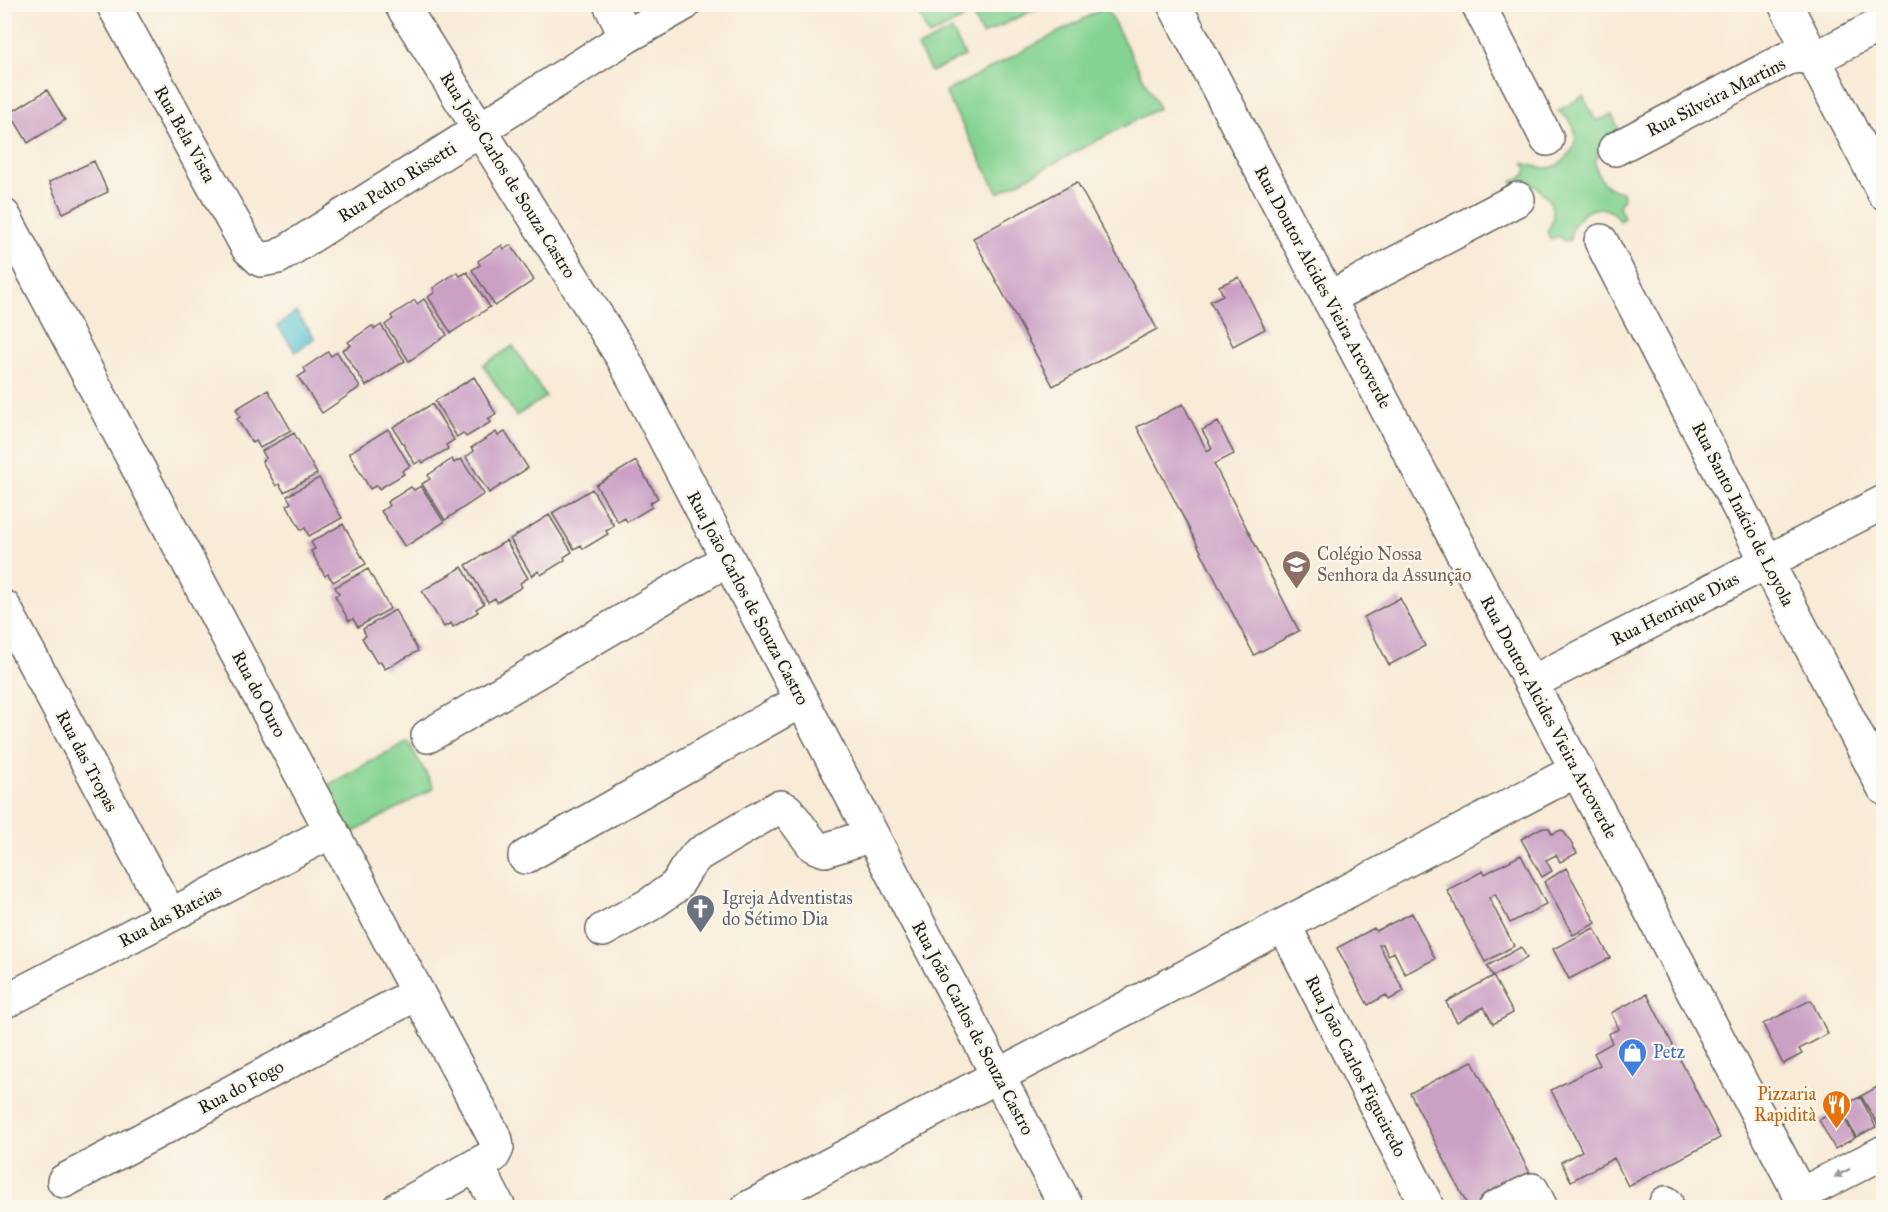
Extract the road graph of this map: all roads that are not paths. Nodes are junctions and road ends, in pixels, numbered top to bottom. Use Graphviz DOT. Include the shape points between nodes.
graph roads {
  1 [pos="114,4"];
  2 [pos="401,4"];
  3 [pos="610,4"];
  4 [pos="684,4"];
  5 [pos="1174,4"];
  6 [pos="1478,4"];
  7 [pos="1785,4"];
  8 [pos="1884,23"];
  9 [pos="626,38"];
  10 [pos="1814,59"];
  11 [pos="480,130"];
  12 [pos="1547,139"];
  13 [pos="1615,149"];
  14 [pos="1884,193"];
  15 [pos="1518,199"];
  16 [pos="4,216"];
  17 [pos="1601,241"];
  18 [pos="261,260"];
  19 [pos="1329,298"];
  20 [pos="1884,502"];
  21 [pos="728,559"];
  22 [pos="1768,562"];
  23 [pos="4,607"];
  24 [pos="1531,683"];
  25 [pos="802,700"];
  26 [pos="428,736"];
  27 [pos="1577,770"];
  28 [pos="1884,788"];
  29 [pos="332,831"];
  30 [pos="872,835"];
  31 [pos="525,857"];
  32 [pos="170,915"];
  33 [pos="1284,925"];
  34 [pos="603,930"];
  35 [pos="418,993"];
  36 [pos="6,996"];
  37 [pos="998,1076"];
  38 [pos="1884,1152"];
  39 [pos="477,1166"];
  40 [pos="64,1180"];
  41 [pos="1804,1201"];
  42 [pos="750,1207"];
  43 [pos="399,1208"];
  44 [pos="499,1208"];
  45 [pos="1067,1208"];
  46 [pos="1428,1208"];
  47 [pos="1495,1208"];
  48 [pos="1541,1208"];
  1 -- 18 [label="street, Rua Bela Vista" via="248,248"];
  2 -- 11 [label="street, Rua João Carlos de Souza Castro"];
  3 -- 9 [label="street"];
  4 -- 9 [label="street, Rua Pedro Rissetti"];
  5 -- 19 [label="street, Rua Doutor Alcides Vieira Arcoverde"];
  6 -- 12 [label="street"];
  7 -- 10 [label="street"];
  8 -- 10 [label="street, Rua Silveira Martins"];
  9 -- 11 [label="street, Rua Pedro Rissetti"];
  10 -- 13 [label="street, Rua Silveira Martins" via="1788,58"];
  10 -- 14 [label="street"];
  11 -- 18 [label="street, Rua Pedro Rissetti" via="278,257"];
  11 -- 21 [label="street, Rua João Carlos de Souza Castro" via="623,358"];
  15 -- 19 [label="street"];
  16 -- 29 [label="street, Rua do Ouro"];
  17 -- 22 [label="street, Rua Santo Inácio de Loyola"];
  19 -- 24 [label="street, Rua Doutor Alcides Vieira Arcoverde"];
  20 -- 22 [label="street, Rua Henrique Dias"];
  21 -- 25 [label="street, Rua João Carlos de Souza Castro"];
  21 -- 26 [label="street"];
  22 -- 24 [label="street, Rua Henrique Dias"];
  22 -- 28 [label="street, Rua Santo Inácio de Loyola"];
  23 -- 32 [label="street, Rua das Tropas"];
  24 -- 27 [label="street, Rua Doutor Alcides Vieira Arcoverde"];
  25 -- 30 [label="street, Rua João Carlos de Souza Castro"];
  25 -- 31 [label="street"];
  27 -- 33 [label="street"];
  27 -- 41 [label="street, Rua Doutor Alcides Vieira Arcoverde"];
  29 -- 32 [label="street, Rua das Bateias"];
  29 -- 35 [label="street, Rua do Ouro"];
  30 -- 34 [label="street" via="825,850 814,846 787,810 777,808 697,855 676,886"];
  30 -- 37 [label="street, Rua João Carlos de Souza Castro"];
  32 -- 36 [label="street, Rua das Bateias"];
  33 -- 37 [label="street"];
  33 -- 46 [label="street, Rua João Carlos Figueiredo"];
  35 -- 39 [label="street, Rua do Ouro" via="496,1140 494,1156"];
  35 -- 40 [label="street, Rua do Fogo"];
  37 -- 42 [label="street"];
  37 -- 45 [label="street, Rua João Carlos de Souza Castro"];
  38 -- 41 [label="street, one-way"];
  39 -- 43 [label="street"];
  39 -- 44 [label="street"];
  47 -- 48 [label="street" via="1532,1190"];
}
